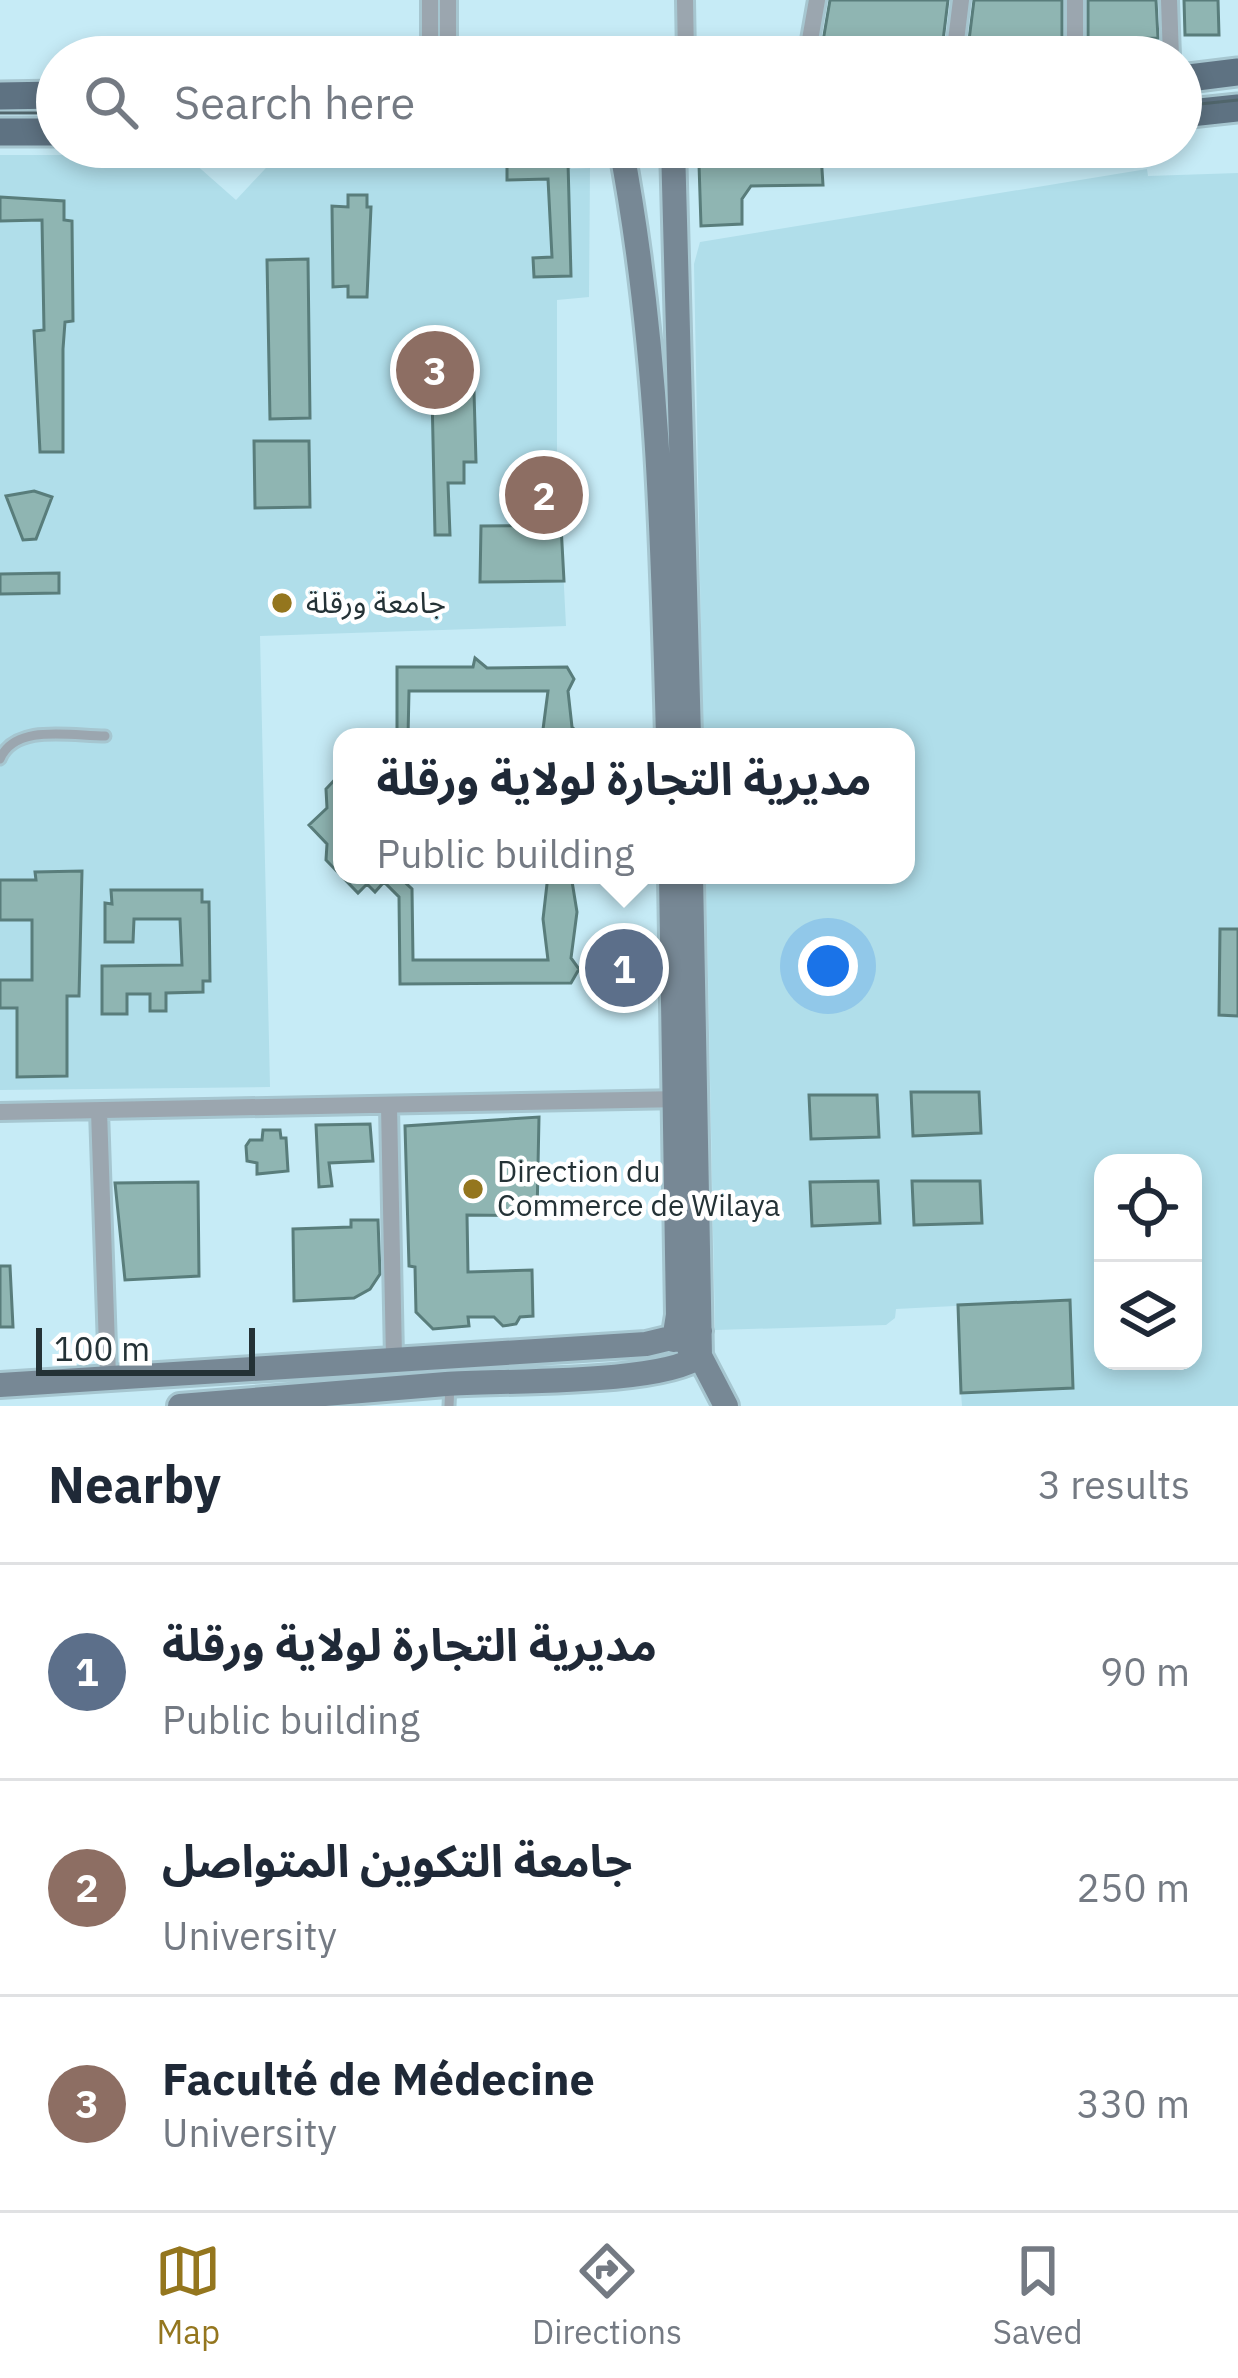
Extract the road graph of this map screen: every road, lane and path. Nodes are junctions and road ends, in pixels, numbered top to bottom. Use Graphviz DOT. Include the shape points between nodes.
graph roads {
  1 [pos="430,0"];
  2 [pos="448,0"];
  3 [pos="685,0"];
  4 [pos="817,0"];
  5 [pos="961,0"];
  6 [pos="1075,0"];
  7 [pos="1169,0"];
  8 [pos="430,36"];
  9 [pos="448,36"];
  10 [pos="686,36"];
  11 [pos="811,36"];
  12 [pos="957,36"];
  13 [pos="1077,36"];
  14 [pos="1170,36"];
  15 [pos="1238,72"];
  16 [pos="1202,76"];
  17 [pos="36,95"];
  18 [pos="0,96"];
  19 [pos="1238,108"];
  20 [pos="1202,112"];
  21 [pos="0,132"];
  22 [pos="36,132"];
  23 [pos="626,168"];
  24 [pos="673,168"];
  25 [pos="675,600"];
  26 [pos="668,728"];
  27 [pos="688,728"];
  28 [pos="105,736"];
  29 [pos="0,759"];
  30 [pos="671,884"];
  31 [pos="691,884"];
  32 [pos="684,1099"];
  33 [pos="389,1106"];
  34 [pos="99,1111"];
  35 [pos="0,1112"];
  36 [pos="676,1328"];
  37 [pos="700,1343"];
  38 [pos="394,1358"];
  39 [pos="108,1376"];
  40 [pos="0,1385"];
  41 [pos="449,1395"];
  42 [pos="180,1406"];
  43 [pos="726,1406"];
  1 -- 8 [label="street"];
  2 -- 9 [label="street"];
  3 -- 10 [label="street"];
  4 -- 11 [label="street"];
  5 -- 12 [label="street"];
  6 -- 13 [label="street"];
  7 -- 14 [label="street"];
  15 -- 16 [label="main road"];
  17 -- 18 [label="main road"];
  19 -- 20 [label="main road"];
  21 -- 22 [label="main road"];
  23 -- 25 [label="street"];
  24 -- 25 [label="street"];
  25 -- 26 [label="street"];
  25 -- 27 [label="street"];
  28 -- 29 [label="lane" via="23,736"];
  30 -- 32 [label="street"];
  31 -- 32 [label="street"];
  32 -- 33 [label="street"];
  32 -- 36 [label="street"];
  32 -- 37 [label="street"];
  33 -- 34 [label="street"];
  33 -- 38 [label="street"];
  34 -- 35 [label="street"];
  34 -- 39 [label="street"];
  36 -- 37 [label="street"];
  36 -- 38 [label="street" via="646,1344"];
  37 -- 41 [label="street" via="687,1366"];
  37 -- 43 [label="street"];
  38 -- 39 [label="street"];
  39 -- 40 [label="street"];
  41 -- 42 [label="street"];
}
